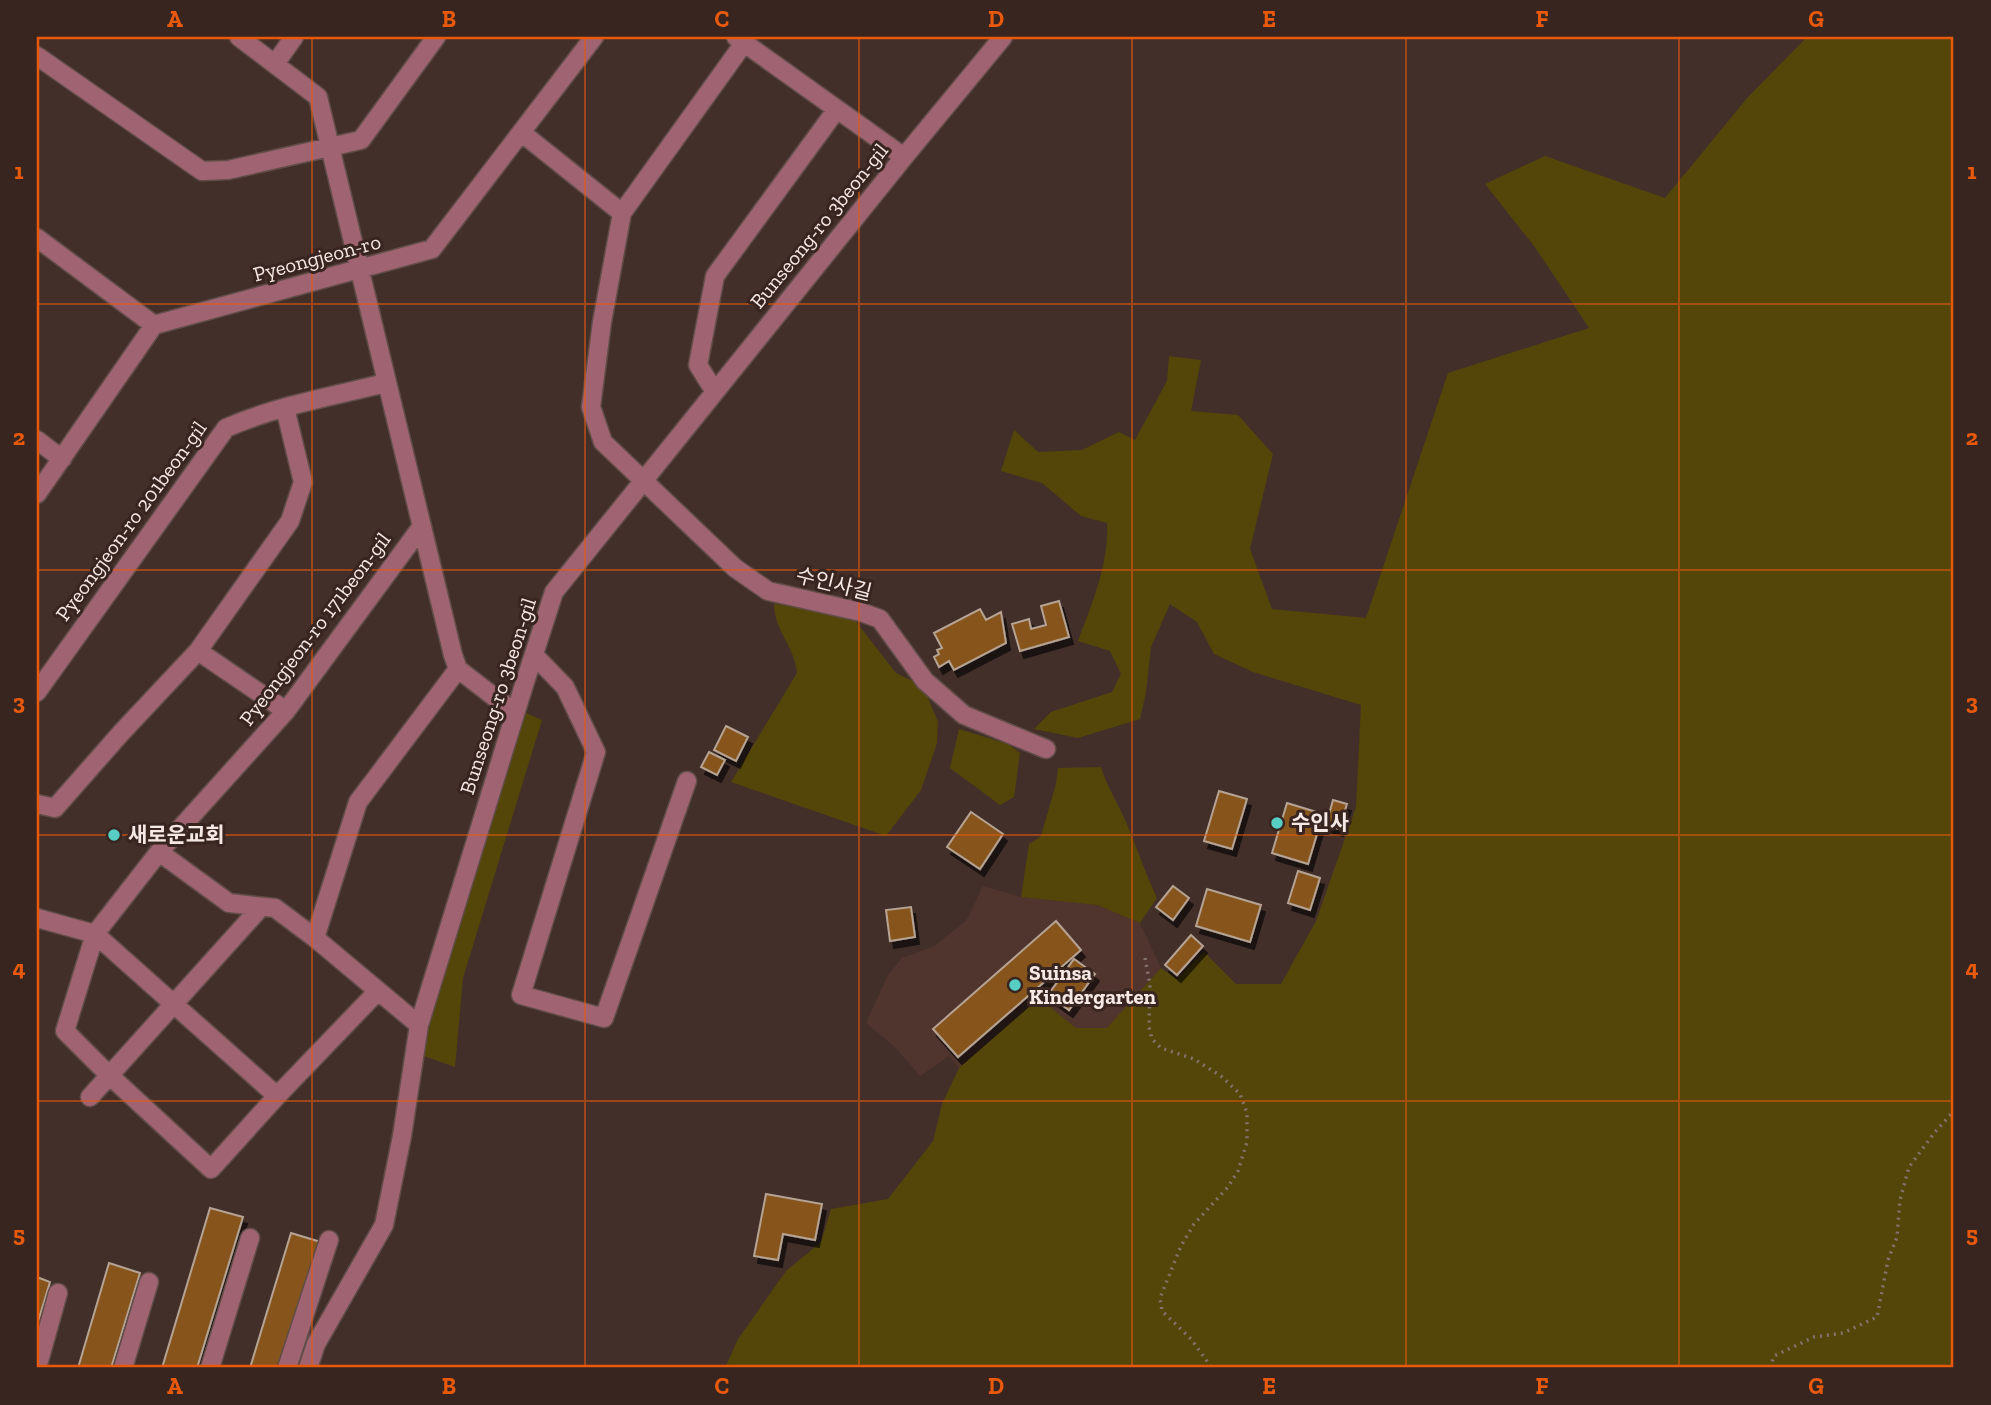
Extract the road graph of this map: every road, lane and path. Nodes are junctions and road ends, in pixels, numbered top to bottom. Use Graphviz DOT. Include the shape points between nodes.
graph roads {
  1 [pos="239,37"];
  2 [pos="294,37"];
  3 [pos="436,37"];
  4 [pos="594,37"];
  5 [pos="1003,37"];
  6 [pos="740,40"];
  7 [pos="37,56"];
  8 [pos="275,64"];
  9 [pos="837,109"];
  10 [pos="522,133"];
  11 [pos="330,146"];
  12 [pos="904,157"];
  13 [pos="622,213"];
  14 [pos="37,238"];
  15 [pos="361,270"];
  16 [pos="154,325"];
  17 [pos="386,383"];
  18 [pos="715,392"];
  19 [pos="285,408"];
  20 [pos="37,440"];
  21 [pos="62,459"];
  22 [pos="645,481"];
  23 [pos="37,494"];
  24 [pos="422,526"];
  25 [pos="198,650"];
  26 [pos="534,655"];
  27 [pos="458,668"];
  28 [pos="37,692"];
  29 [pos="286,711"];
  30 [pos="515,713"];
  31 [pos="1046,749"];
  32 [pos="687,781"];
  33 [pos="37,804"];
  34 [pos="159,852"];
  35 [pos="261,906"];
  36 [pos="37,918"];
  37 [pos="95,934"];
  38 [pos="315,938"];
  39 [pos="1145,958"];
  40 [pos="377,992"];
  41 [pos="174,1005"];
  42 [pos="419,1025"];
  43 [pos="109,1075"];
  44 [pos="277,1096"];
  45 [pos="90,1097"];
  46 [pos="1954,1111"];
  47 [pos="250,1238"];
  48 [pos="329,1240"];
  49 [pos="149,1282"];
  50 [pos="58,1293"];
  51 [pos="37,1368"];
  52 [pos="123,1368"];
  53 [pos="210,1368"];
  54 [pos="287,1368"];
  55 [pos="308,1368"];
  56 [pos="1212,1368"];
  57 [pos="1770,1368"];
  1 -- 8 [label="street, Pyeongjeon-ro 171beon-gil"];
  2 -- 8 [label="street"];
  3 -- 11 [label="street" via="361,140"];
  4 -- 10 [label="street, Pyeongjeon-ro"];
  5 -- 12 [label="street, Bunseong-ro 3beon-gil"];
  6 -- 9 [label="street"];
  6 -- 13 [label="street"];
  7 -- 11 [label="street" via="202,171 228,170"];
  8 -- 11 [label="street, Pyeongjeon-ro 171beon-gil" via="318,97"];
  9 -- 12 [label="street"];
  9 -- 18 [label="street" via="715,276 698,365"];
  10 -- 13 [label="street"];
  10 -- 15 [label="street, Pyeongjeon-ro" via="432,249"];
  11 -- 15 [label="street, Pyeongjeon-ro 171beon-gil"];
  12 -- 18 [label="street, Bunseong-ro 3beon-gil"];
  13 -- 22 [label="street, 수인사길" via="592,407 603,442"];
  14 -- 16 [label="street"];
  15 -- 16 [label="street, Pyeongjeon-ro"];
  15 -- 17 [label="street, Pyeongjeon-ro 171beon-gil"];
  16 -- 21 [label="street"];
  17 -- 19 [label="street"];
  17 -- 24 [label="street, Pyeongjeon-ro 171beon-gil"];
  18 -- 22 [label="street, Bunseong-ro 3beon-gil"];
  19 -- 25 [label="street" via="303,482 290,522"];
  19 -- 28 [label="street, Pyeongjeon-ro 201beon-gil" via="226,428"];
  20 -- 21 [label="street"];
  21 -- 23 [label="street"];
  22 -- 26 [label="street, Bunseong-ro 3beon-gil" via="554,592"];
  22 -- 31 [label="street, 수인사길" via="735,568 768,592 880,619 925,681 964,715"];
  24 -- 27 [label="street, Pyeongjeon-ro 171beon-gil"];
  24 -- 29 [label="street, Pyeongjeon-ro 171beon-gil"];
  25 -- 29 [label="street"];
  25 -- 33 [label="street" via="55,808"];
  26 -- 30 [label="street, Bunseong-ro 3beon-gil"];
  26 -- 32 [label="street" via="565,687 596,752 521,995 604,1018"];
  27 -- 30 [label="street"];
  27 -- 38 [label="street" via="358,802"];
  29 -- 34 [label="street, Pyeongjeon-ro 171beon-gil"];
  30 -- 42 [label="street, Bunseong-ro 3beon-gil"];
  34 -- 35 [label="street" via="229,903"];
  34 -- 37 [label="street"];
  35 -- 38 [label="street" via="275,908"];
  35 -- 41 [label="street"];
  36 -- 37 [label="street"];
  37 -- 41 [label="street"];
  37 -- 43 [label="street" via="65,1031"];
  38 -- 40 [label="street"];
  39 -- 56 [label="path" via="1152,1039 1161,1048 1203,1063 1221,1076 1240,1094 1247,1113 1247,1142 1238,1171 1194,1224 1160,1298 1162,1311"];
  40 -- 42 [label="street"];
  40 -- 44 [label="street"];
  41 -- 43 [label="street"];
  41 -- 44 [label="street"];
  42 -- 55 [label="street, Bunseong-ro 3beon-gil" via="384,1224 316,1343"];
  43 -- 44 [label="street" via="211,1169"];
  43 -- 45 [label="street"];
  46 -- 57 [label="path" via="1909,1167 1877,1317 1773,1356"];
  47 -- 53 [label="street"];
  48 -- 54 [label="street"];
  49 -- 52 [label="street"];
  50 -- 51 [label="street"];
}
